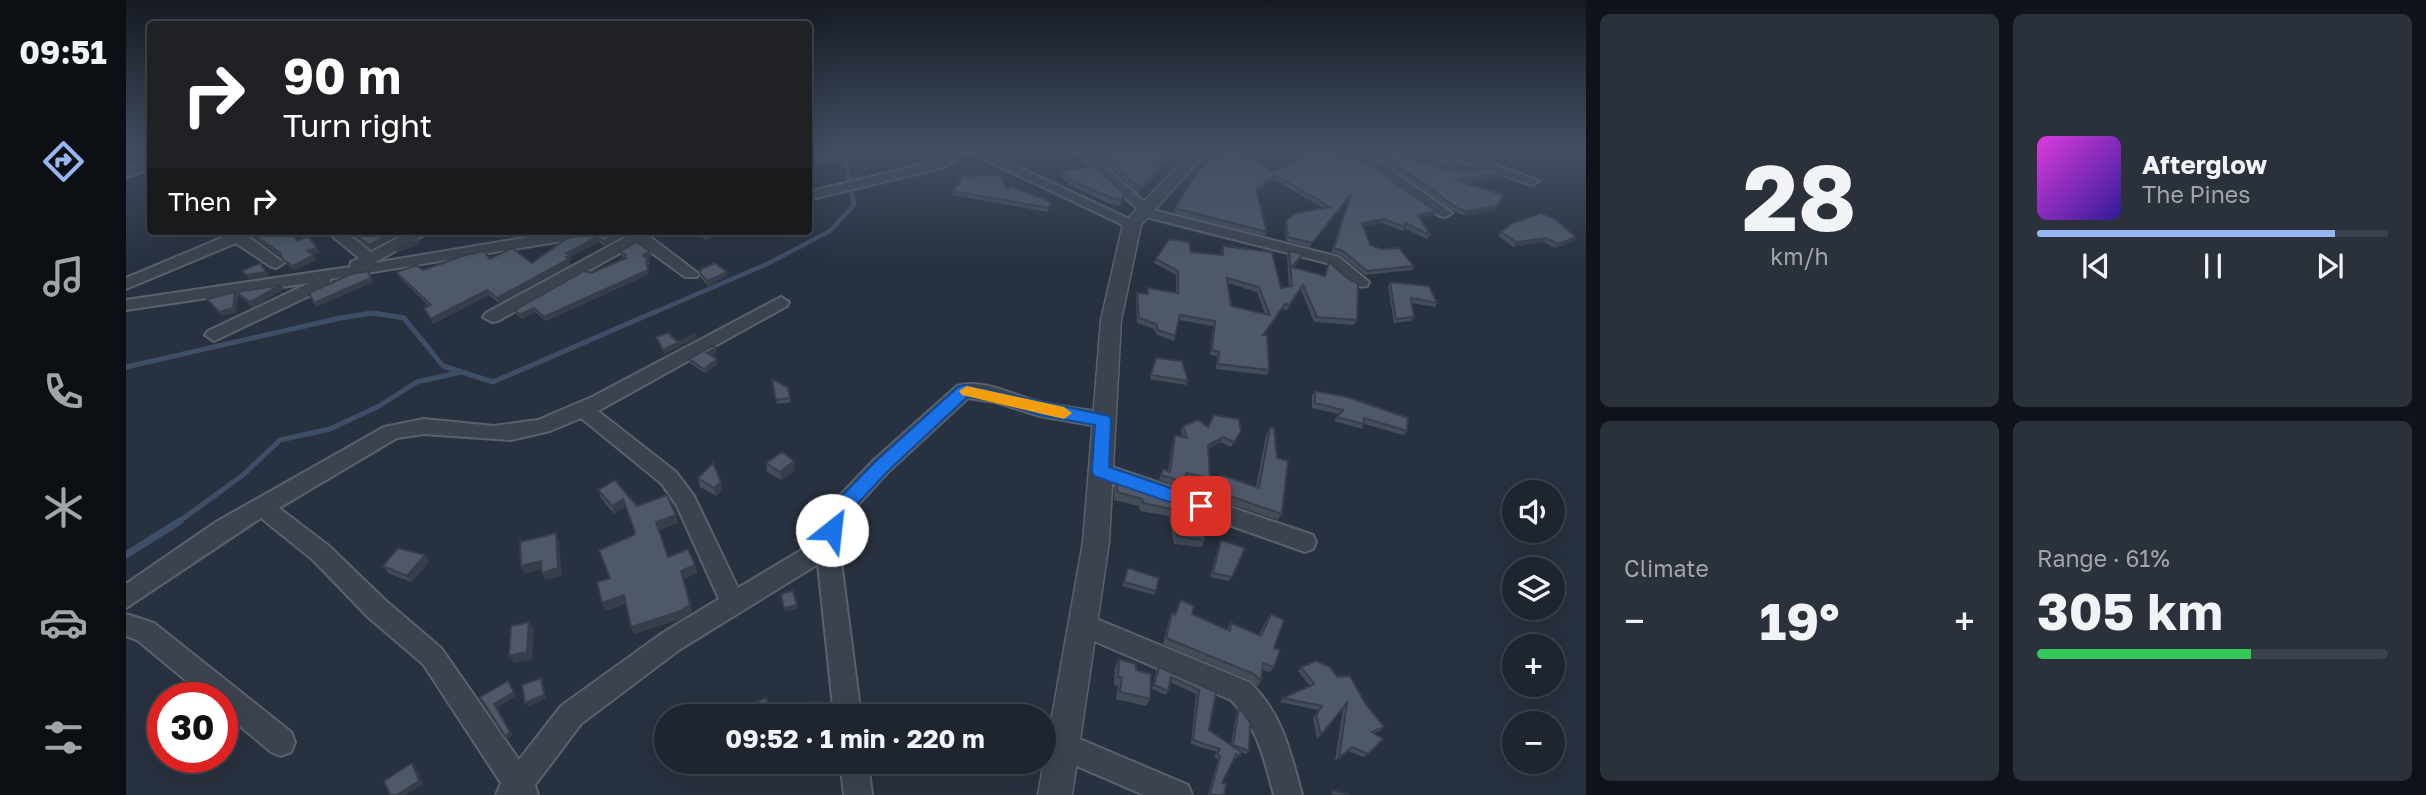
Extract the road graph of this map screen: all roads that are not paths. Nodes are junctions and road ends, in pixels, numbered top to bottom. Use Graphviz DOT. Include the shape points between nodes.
graph roads {
  1 [pos="845,187"];
  2 [pos="1067,187"];
  3 [pos="1114,187"];
  4 [pos="1162,187"];
  5 [pos="1409,187"];
  6 [pos="812,195"];
  7 [pos="1445,213"];
  8 [pos="1140,215"];
  9 [pos="235,235"];
  10 [pos="241,235"];
  11 [pos="339,235"];
  12 [pos="413,235"];
  13 [pos="544,235"];
  14 [pos="633,235"];
  15 [pos="639,235"];
  16 [pos="508,238"];
  17 [pos="369,258"];
  18 [pos="276,263"];
  19 [pos="341,273"];
  20 [pos="691,274"];
  21 [pos="1361,282"];
  22 [pos="126,284"];
  23 [pos="781,302"];
  24 [pos="126,305"];
  25 [pos="492,317"];
  26 [pos="214,335"];
  27 [pos="583,410"];
  28 [pos="1103,420"];
  29 [pos="1100,471"];
  30 [pos="262,507"];
  31 [pos="1306,541"];
  32 [pos="828,546"];
  33 [pos="126,597"];
  34 [pos="733,603"];
  35 [pos="1082,624"];
  36 [pos="126,625"];
  37 [pos="847,704"];
  38 [pos="281,742"];
  39 [pos="1060,745"];
  40 [pos="856,774"];
  41 [pos="518,792"];
  42 [pos="859,795"];
  43 [pos="1055,795"];
  44 [pos="1178,795"];
  45 [pos="1287,795"];
  1 -- 6 [label="street"];
  2 -- 8 [label="street"];
  3 -- 8 [label="street"];
  4 -- 8 [label="street"];
  5 -- 7 [label="street"];
  8 -- 21 [label="street" via="1333,260 1348,277"];
  8 -- 28 [label="street" via="1111,320"];
  9 -- 22 [label="street"];
  10 -- 18 [label="street"];
  11 -- 17 [label="street"];
  12 -- 17 [label="street"];
  13 -- 16 [label="street"];
  14 -- 25 [label="street"];
  15 -- 20 [label="street"];
  16 -- 19 [label="street"];
  17 -- 19 [label="street"];
  19 -- 24 [label="street"];
  19 -- 26 [label="street"];
  23 -- 27 [label="street"];
  27 -- 30 [label="street" via="519,432 404,427"];
  27 -- 34 [label="street" via="669,478 686,502"];
  28 -- 29 [label="street"];
  28 -- 32 [label="street" via="964,391 836,514"];
  29 -- 31 [label="street"];
  29 -- 35 [label="street" via="1096,542"];
  30 -- 33 [label="street"];
  30 -- 41 [label="street" via="321,553 432,656"];
  32 -- 34 [label="street"];
  32 -- 37 [label="street"];
  34 -- 41 [label="street" via="670,642 570,715 546,744"];
  35 -- 39 [label="street"];
  35 -- 45 [label="street" via="1251,699 1267,724"];
  36 -- 38 [label="street" via="145,631"];
  39 -- 43 [label="street"];
  39 -- 44 [label="street"];
  40 -- 42 [label="street"];
}
